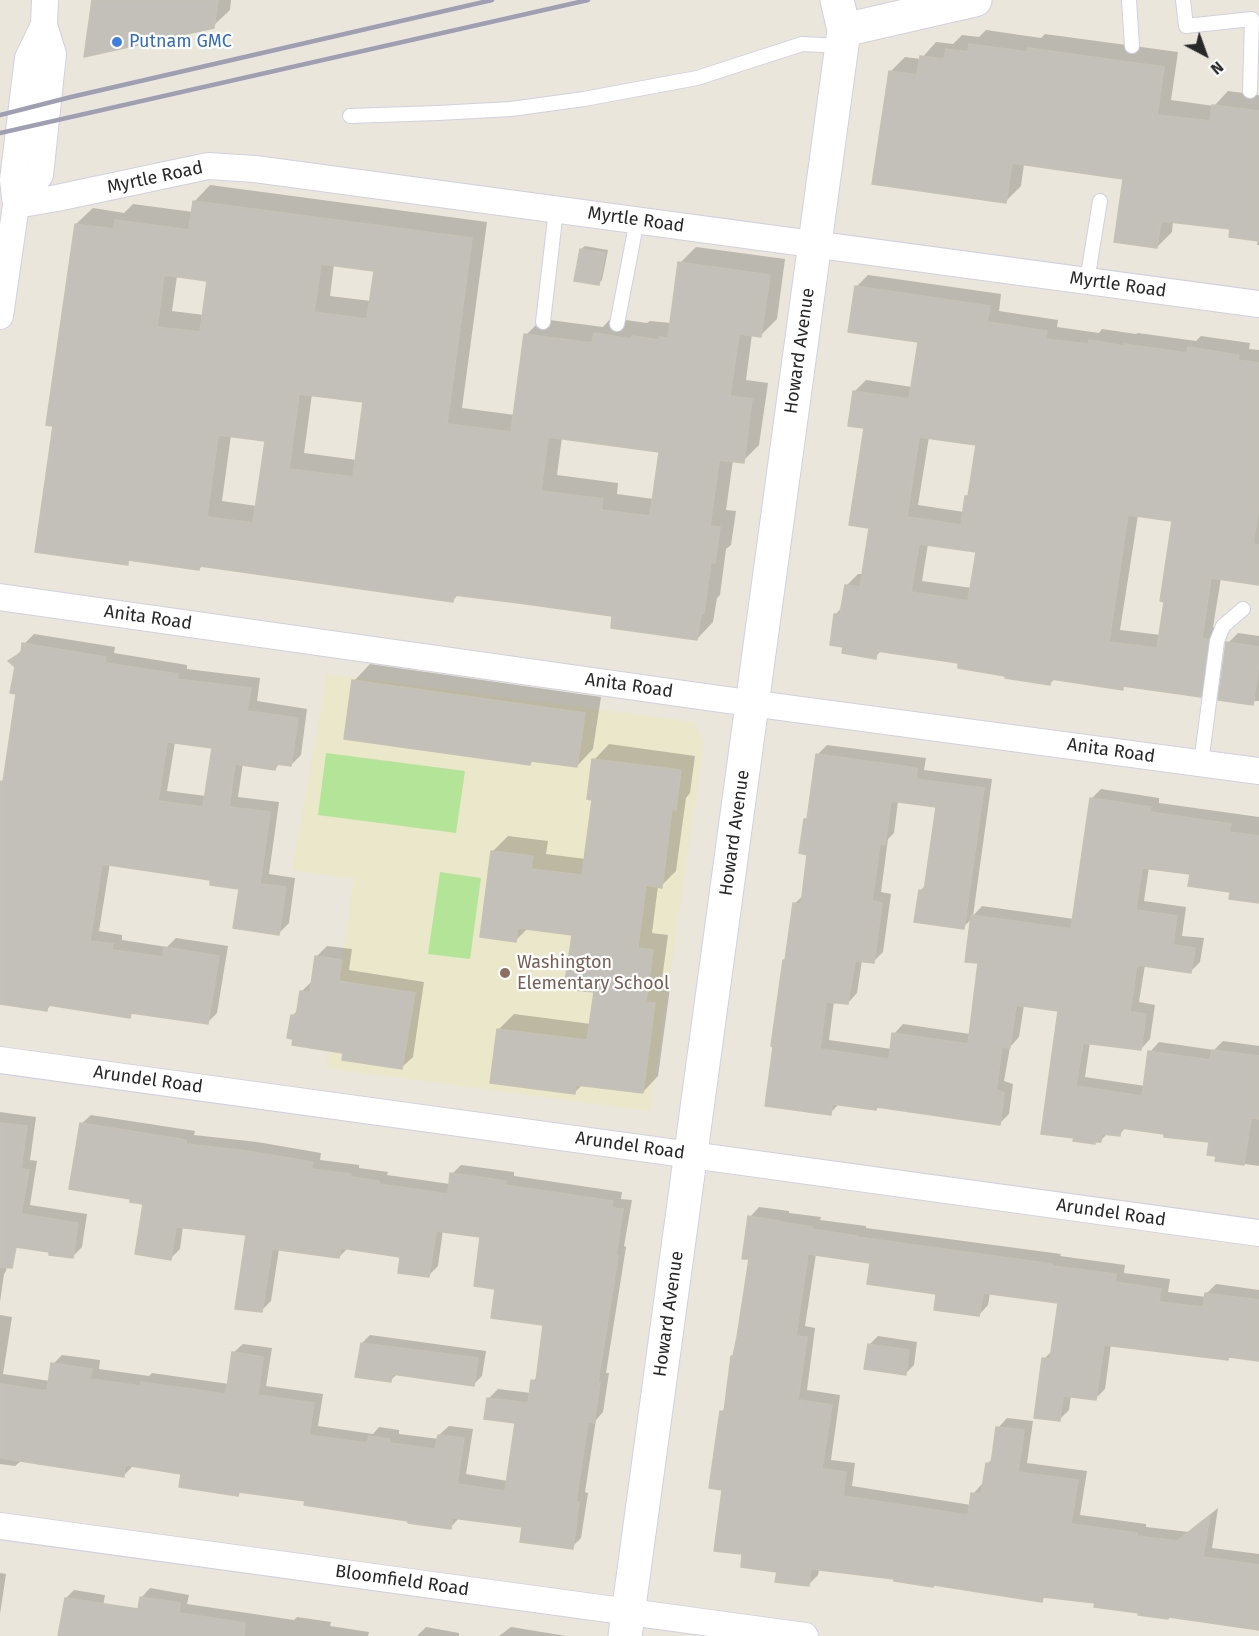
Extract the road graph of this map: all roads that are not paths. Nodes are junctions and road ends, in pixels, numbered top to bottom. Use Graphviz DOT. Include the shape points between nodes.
graph roads {
  1 [pos="45,0"];
  2 [pos="867,0"];
  3 [pos="975,0"];
  4 [pos="1129,0"];
  5 [pos="1183,0"];
  6 [pos="841,25"];
  7 [pos="1132,46"];
  8 [pos="1250,91"];
  9 [pos="350,116"];
  10 [pos="1100,201"];
  11 [pos="16,205"];
  12 [pos="556,210"];
  13 [pos="637,220"];
  14 [pos="6,232"];
  15 [pos="814,244"];
  16 [pos="1087,281"];
  17 [pos="1259,304"];
  18 [pos="0,316"];
  19 [pos="543,322"];
  20 [pos="616,324"];
  21 [pos="0,597"];
  22 [pos="1242,609"];
  23 [pos="753,703"];
  24 [pos="1201,763"];
  25 [pos="1259,771"];
  26 [pos="0,1060"];
  27 [pos="690,1155"];
  28 [pos="1259,1233"];
  29 [pos="0,1526"];
  30 [pos="627,1624"];
  31 [pos="805,1636"];
  1 -- 11 [label="street" via="44,25 53,54 40,175"];
  2 -- 6 [label="street"];
  3 -- 6 [label="street"];
  4 -- 7 [label="lane"];
  5 -- 8 [label="lane" via="1186,26 1252,19"];
  6 -- 9 [label="lane" via="802,44 698,78 511,109"];
  6 -- 15 [label="street, Howard Avenue"];
  10 -- 16 [label="lane"];
  11 -- 12 [label="street, Myrtle Road" via="208,166"];
  11 -- 14 [label="street"];
  12 -- 13 [label="street, Myrtle Road"];
  12 -- 19 [label="lane"];
  13 -- 15 [label="street, Myrtle Road"];
  13 -- 20 [label="lane"];
  14 -- 18 [label="street"];
  15 -- 16 [label="street, Myrtle Road"];
  15 -- 23 [label="street, Howard Avenue"];
  16 -- 17 [label="street, Myrtle Road"];
  21 -- 23 [label="street, Anita Road"];
  22 -- 24 [label="lane" via="1223,626 1217,641"];
  23 -- 24 [label="street, Anita Road"];
  23 -- 27 [label="street, Howard Avenue"];
  24 -- 25 [label="street, Anita Road"];
  26 -- 27 [label="street, Arundel Road"];
  27 -- 28 [label="street, Arundel Road"];
  27 -- 30 [label="street, Howard Avenue"];
  29 -- 30 [label="street, Bloomfield Road"];
  30 -- 31 [label="street, Bloomfield Road"];
}
